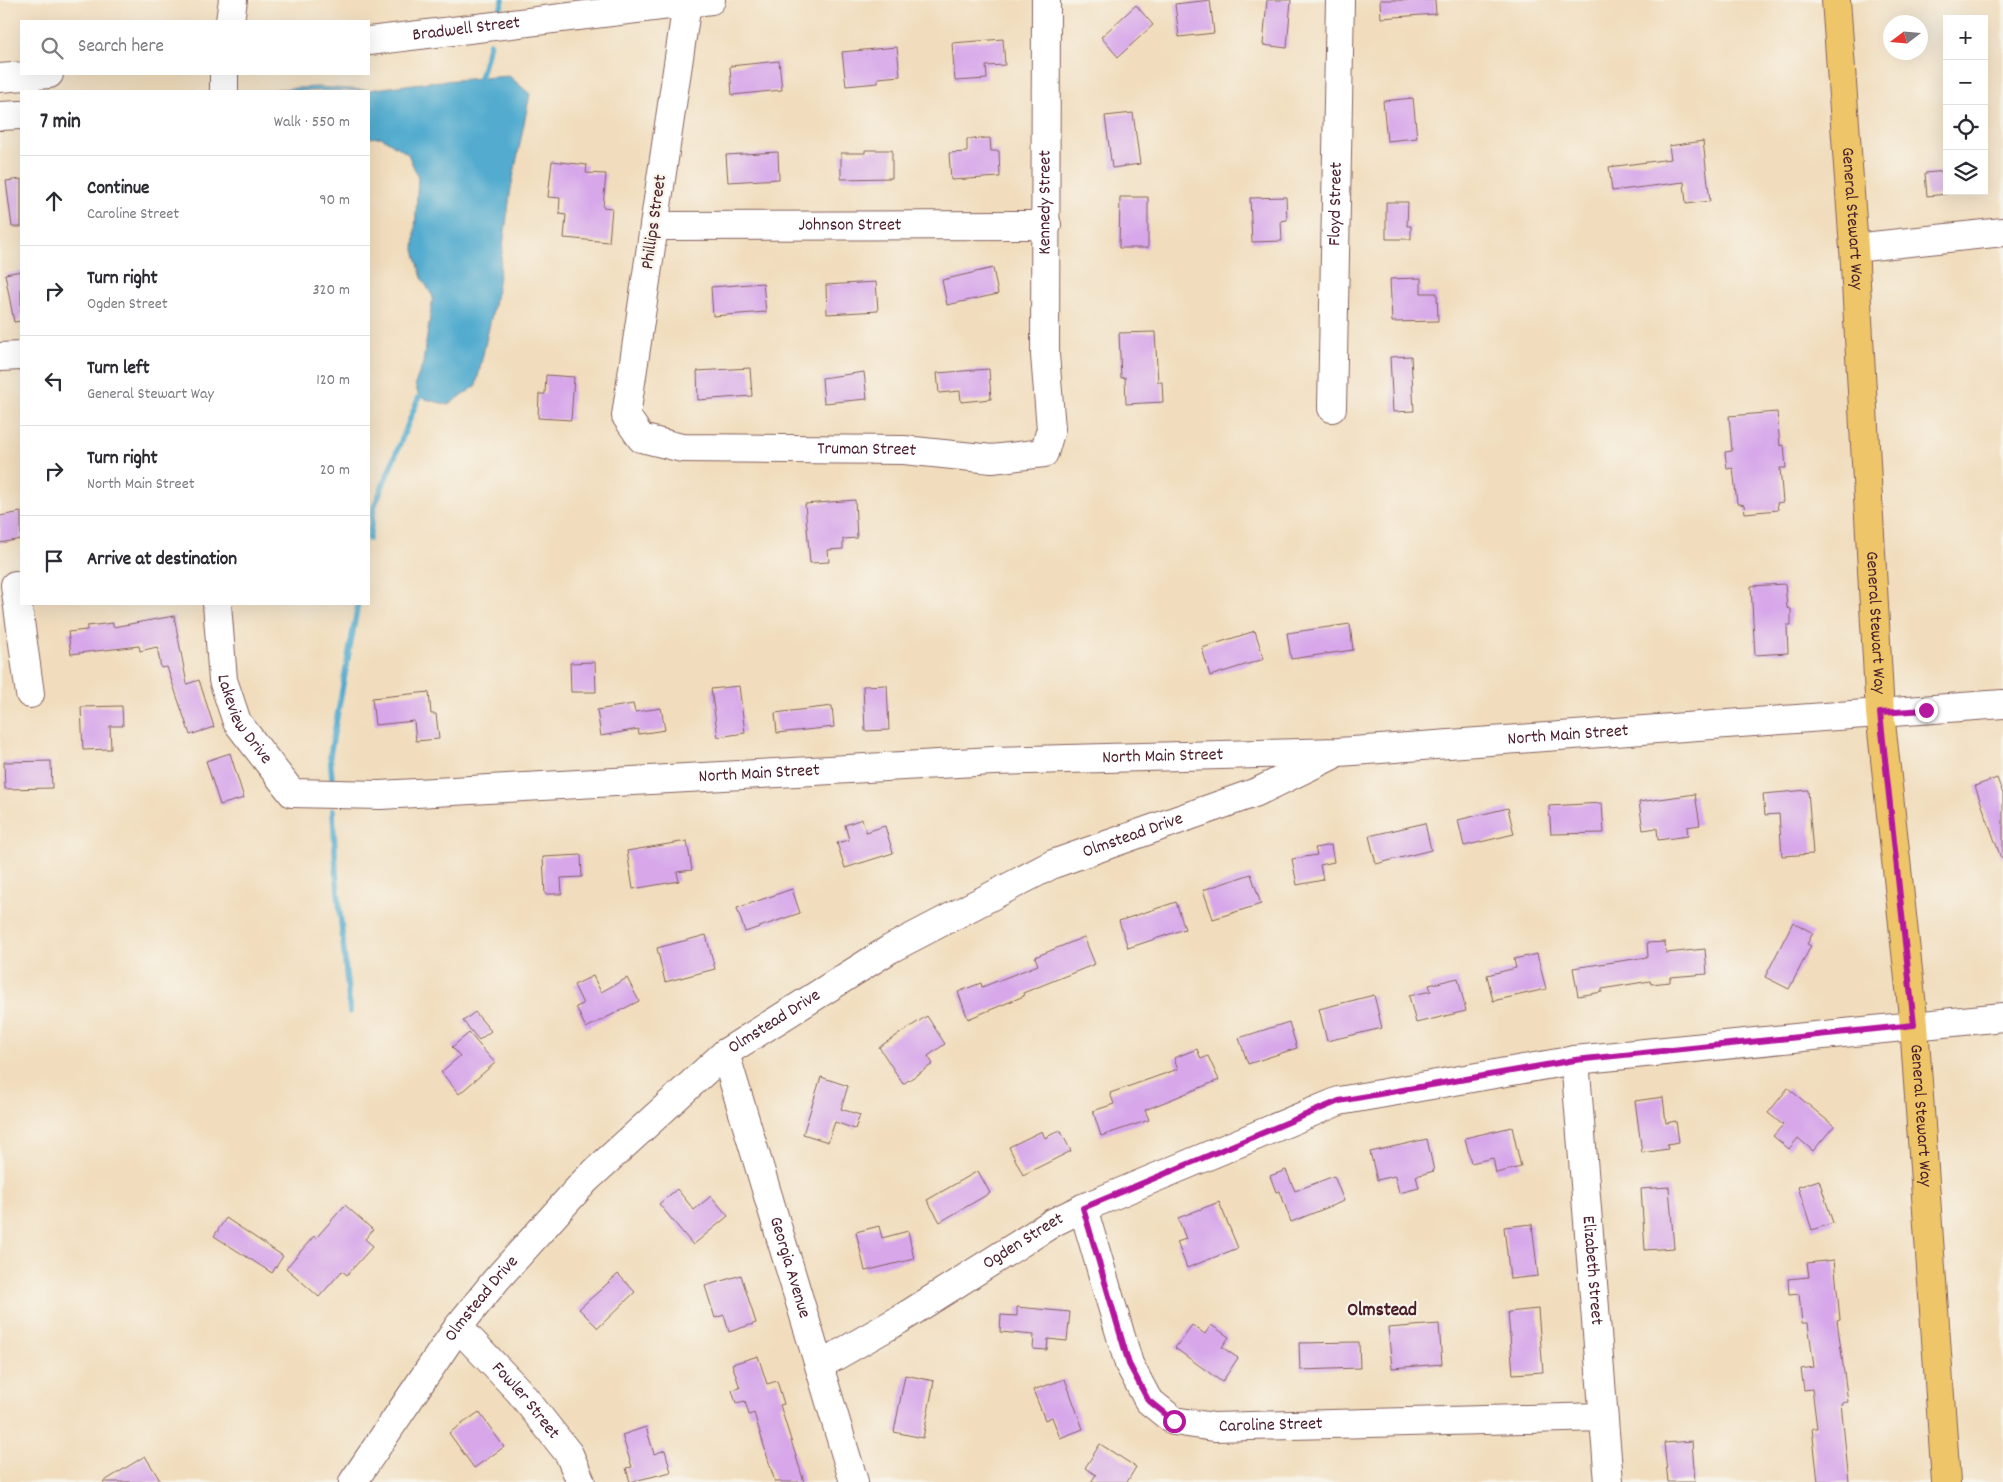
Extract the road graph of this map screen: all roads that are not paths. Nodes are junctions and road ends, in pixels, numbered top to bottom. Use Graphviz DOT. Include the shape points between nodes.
graph roads {
  1 [pos="233,0"];
  2 [pos="1046,0"];
  3 [pos="1340,0"];
  4 [pos="1836,0"];
  5 [pos="699,2"];
  6 [pos="230,20"];
  7 [pos="370,41"];
  8 [pos="37,75"];
  9 [pos="224,75"];
  10 [pos="0,78"];
  11 [pos="224,90"];
  12 [pos="20,115"];
  13 [pos="0,116"];
  14 [pos="1047,225"];
  15 [pos="654,226"];
  16 [pos="2003,232"];
  17 [pos="1854,248"];
  18 [pos="20,356"];
  19 [pos="0,358"];
  20 [pos="1050,404"];
  21 [pos="1332,408"];
  22 [pos="640,438"];
  23 [pos="12,585"];
  24 [pos="217,605"];
  25 [pos="30,694"];
  26 [pos="2003,704"];
  27 [pos="1880,713"];
  28 [pos="1339,752"];
  29 [pos="324,794"];
  30 [pos="2003,1017"];
  31 [pos="1914,1025"];
  32 [pos="725,1053"];
  33 [pos="1575,1060"];
  34 [pos="1083,1208"];
  35 [pos="458,1327"];
  36 [pos="820,1365"];
  37 [pos="1603,1417"];
  38 [pos="353,1482"];
  39 [pos="581,1482"];
  40 [pos="854,1482"];
  41 [pos="1609,1482"];
  42 [pos="1946,1482"];
  1 -- 6 [label="street"];
  2 -- 14 [label="street, Kennedy Street"];
  3 -- 21 [label="street, Floyd Street"];
  4 -- 17 [label="main road, General Stewart Way"];
  5 -- 7 [label="street, Bradwell Street"];
  5 -- 15 [label="street, Phillips Street"];
  8 -- 10 [label="street"];
  9 -- 11 [label="street"];
  12 -- 13 [label="street"];
  14 -- 15 [label="street, Johnson Street"];
  14 -- 20 [label="street, Kennedy Street" via="1045,355"];
  15 -- 22 [label="street, Phillips Street" via="626,416"];
  16 -- 17 [label="street"];
  17 -- 27 [label="main road, General Stewart Way"];
  18 -- 19 [label="street"];
  20 -- 22 [label="street, Truman Street" via="1051,429 1044,453 992,458 904,450 682,448"];
  23 -- 25 [label="street"];
  24 -- 29 [label="street, Lakeview Drive" via="223,680 237,722 292,793"];
  26 -- 27 [label="street, North Main Street"];
  27 -- 28 [label="street, North Main Street"];
  27 -- 31 [label="main road, General Stewart Way"];
  28 -- 29 [label="street, North Main Street" via="993,761 380,795"];
  28 -- 32 [label="street, Olmstead Drive" via="1257,792 1053,864 890,949"];
  30 -- 31 [label="street, Ogden Street"];
  31 -- 33 [label="street, Ogden Street"];
  31 -- 42 [label="main road, General Stewart Way"];
  32 -- 35 [label="street, Olmstead Drive" via="586,1180"];
  32 -- 36 [label="street, Georgia Avenue"];
  33 -- 34 [label="street, Ogden Street" via="1339,1101"];
  33 -- 37 [label="street, Elizabeth Street"];
  34 -- 36 [label="street, Ogden Street" via="1045,1227 899,1320"];
  34 -- 37 [label="street, Caroline Street" via="1129,1364 1148,1400 1174,1421 1214,1427"];
  35 -- 38 [label="street, Olmstead Drive"];
  35 -- 39 [label="street, Fowler Street" via="519,1391 569,1454"];
  36 -- 40 [label="street, Georgia Avenue"];
  37 -- 41 [label="street, Elizabeth Street"];
}
